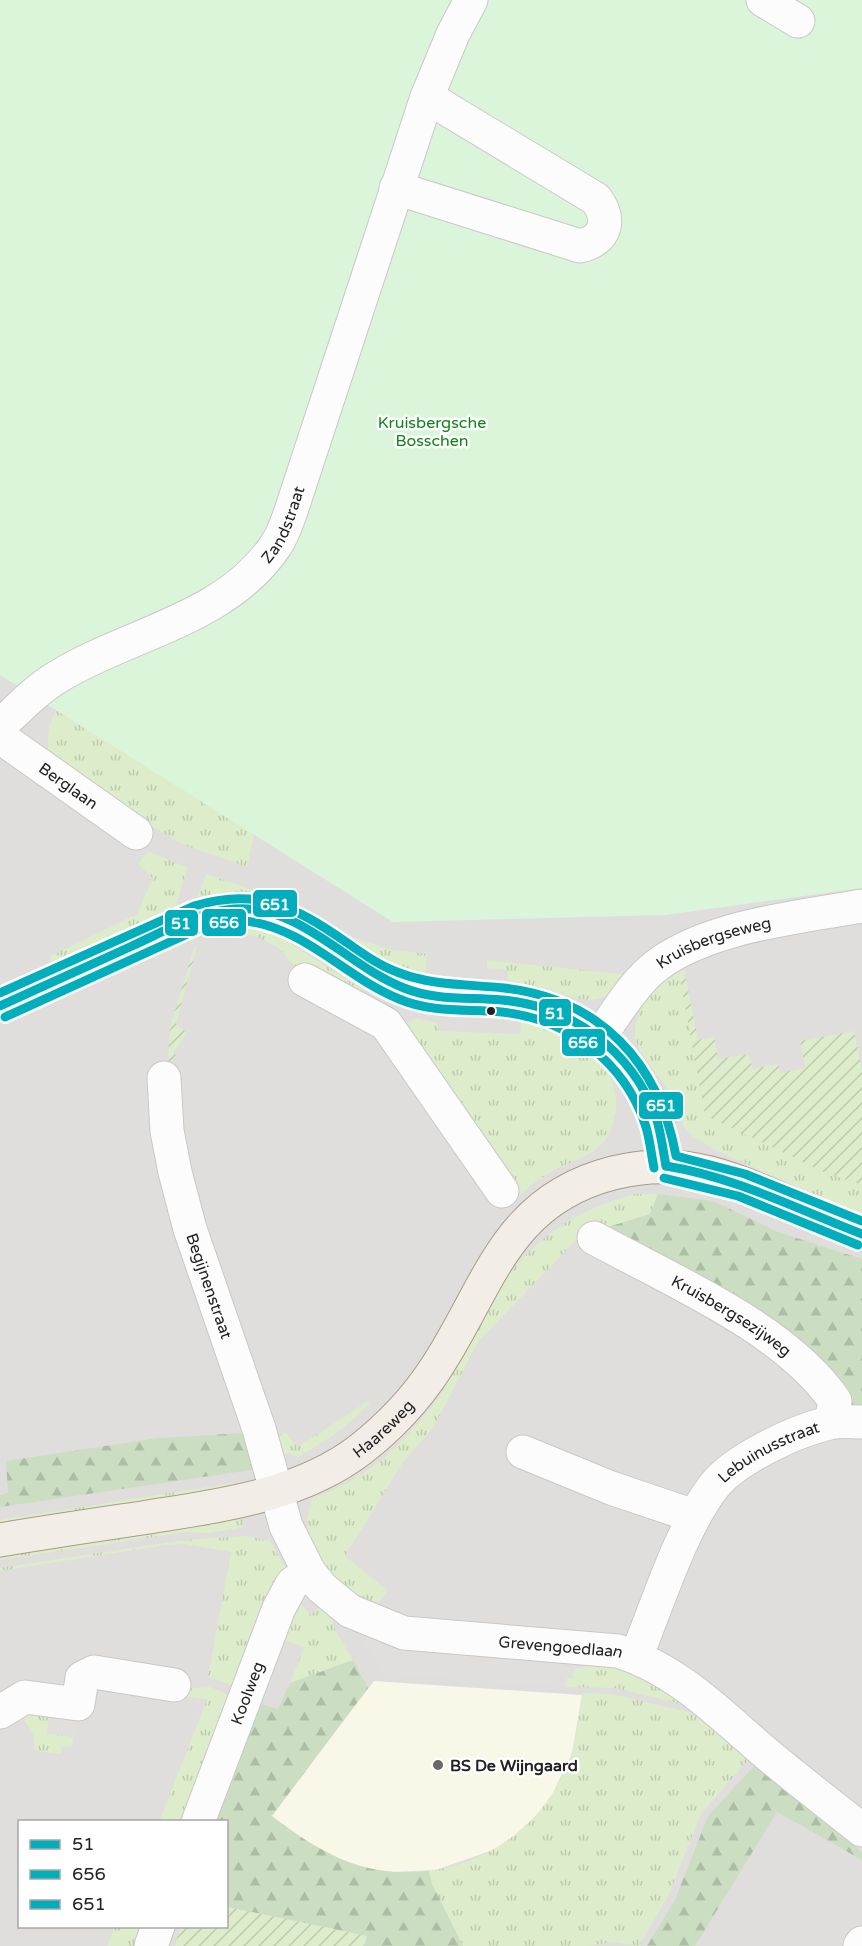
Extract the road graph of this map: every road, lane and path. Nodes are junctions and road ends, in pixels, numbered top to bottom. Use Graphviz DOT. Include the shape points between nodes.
graph roads {
  1 [pos="471,0"];
  2 [pos="763,0"];
  3 [pos="798,21"];
  4 [pos="427,97"];
  5 [pos="396,188"];
  6 [pos="0,726"];
  7 [pos="0,737"];
  8 [pos="136,834"];
  9 [pos="862,906"];
  10 [pos="380,978"];
  11 [pos="305,980"];
  12 [pos="0,1006"];
  13 [pos="364,1012"];
  14 [pos="600,1036"];
  15 [pos="164,1078"];
  16 [pos="666,1166"];
  17 [pos="502,1191"];
  18 [pos="862,1234"];
  19 [pos="594,1238"];
  20 [pos="847,1422"];
  21 [pos="523,1452"];
  22 [pos="276,1490"];
  23 [pos="694,1516"];
  24 [pos="0,1540"];
  25 [pos="309,1572"];
  26 [pos="636,1657"];
  27 [pos="174,1685"];
  28 [pos="0,1712"];
  29 [pos="198,1820"];
  30 [pos="862,1830"];
  31 [pos="157,1928"];
  32 [pos="151,1946"];
  1 -- 4 [label="street, Zandstraat"];
  2 -- 3 [label="street"];
  4 -- 5 [label="street, Zandstraat"];
  4 -- 5 [label="street" via="596,199 605,211 605,222 600,236 580,246"];
  5 -- 6 [label="street, Zandstraat" via="277,544 226,595 59,675"];
  7 -- 8 [label="street, Berglaan"];
  9 -- 14 [label="street, Kruisbergseweg" via="763,924 698,942 650,971"];
  10 -- 12 [label="street" via="298,926 244,909 201,915"];
  10 -- 13 [label="street"];
  10 -- 14 [label="street" via="406,990 442,998 505,1000 547,1008"];
  11 -- 13 [label="street"];
  13 -- 17 [label="street" via="386,1024"];
  14 -- 16 [label="street" via="643,1089 655,1115"];
  15 -- 22 [label="street, Begijnenstraat" via="167,1131 190,1229 260,1429"];
  16 -- 18 [label="main road, Haareweg" via="736,1182"];
  16 -- 22 [label="main road, Haareweg" via="634,1168 603,1176 548,1202 512,1238 491,1267 434,1371 406,1409 358,1451 321,1473"];
  19 -- 20 [label="street, Kruisbergsezijweg" via="761,1329 822,1383"];
  20 -- 23 [label="street, Lebuinusstraat" via="785,1438 741,1463 715,1484"];
  21 -- 23 [label="street" via="610,1488"];
  22 -- 24 [label="main road, Haareweg" via="200,1509"];
  22 -- 25 [label="street, Grevengoedlaan" via="286,1526"];
  23 -- 26 [label="street, Lebuinusstraat"];
  25 -- 26 [label="street, Grevengoedlaan" via="350,1611 404,1633 618,1651"];
  25 -- 29 [label="street, Koolweg" via="292,1584 279,1608"];
  26 -- 30 [label="street, Grevengoedlaan" via="696,1692"];
  27 -- 28 [label="street" via="94,1672 82,1678 78,1704 25,1697"];
  31 -- 32 [label="street"];
}
